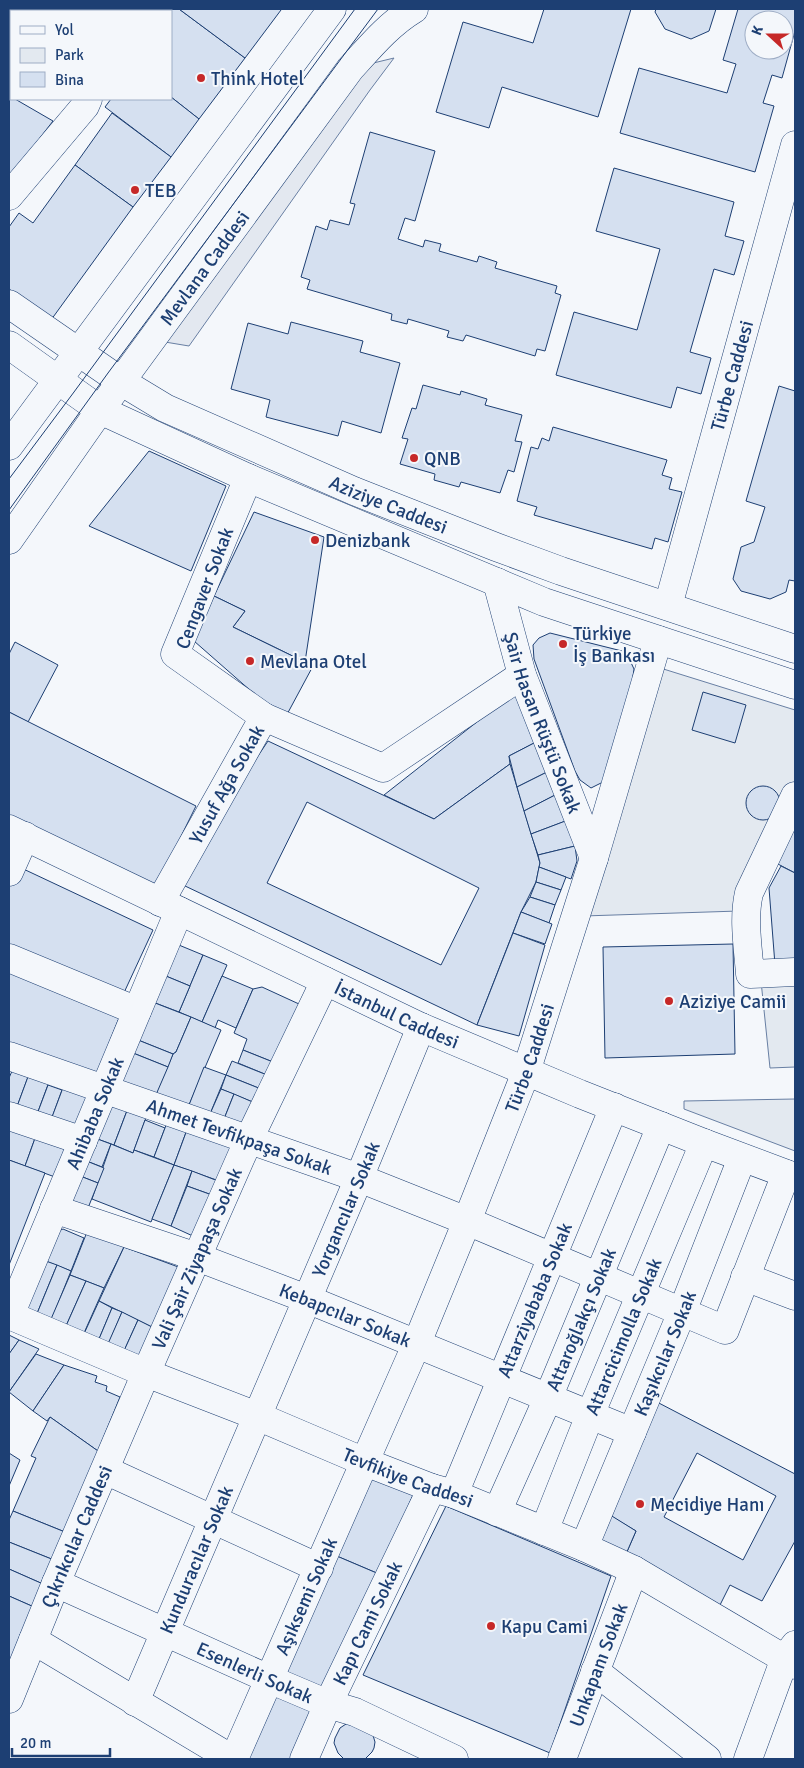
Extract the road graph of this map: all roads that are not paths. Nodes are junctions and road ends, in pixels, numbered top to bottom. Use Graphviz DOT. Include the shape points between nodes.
graph roads {
  1 [pos="332,9"];
  2 [pos="414,9"];
  3 [pos="88,100"];
  4 [pos="795,145"];
  5 [pos="9,196"];
  6 [pos="9,304"];
  7 [pos="9,344"];
  8 [pos="77,352"];
  9 [pos="57,380"];
  10 [pos="122,382"];
  11 [pos="100,410"];
  12 [pos="9,446"];
  13 [pos="248,478"];
  14 [pos="9,540"];
  15 [pos="498,582"];
  16 [pos="668,606"];
  17 [pos="658,640"];
  18 [pos="795,649"];
  19 [pos="522,675"];
  20 [pos="795,686"];
  21 [pos="264,717"];
  22 [pos="795,796"];
  23 [pos="17,832"];
  24 [pos="594,858"];
  25 [pos="9,872"];
  26 [pos="170,907"];
  27 [pos="9,958"];
  28 [pos="795,972"];
  29 [pos="325,981"];
  30 [pos="137,1011"];
  31 [pos="421,1028"];
  32 [pos="9,1056"];
  33 [pos="526,1072"];
  34 [pos="104,1090"];
  35 [pos="614,1107"];
  36 [pos="9,1116"];
  37 [pos="661,1126"];
  38 [pos="249,1138"];
  39 [pos="83,1141"];
  40 [pos="704,1143"];
  41 [pos="742,1158"];
  42 [pos="791,1175"];
  43 [pos="359,1178"];
  44 [pos="54,1209"];
  45 [pos="467,1221"];
  46 [pos="197,1257"];
  47 [pos="553,1258"];
  48 [pos="745,1276"];
  49 [pos="599,1278"];
  50 [pos="793,1287"];
  51 [pos="640,1294"];
  52 [pos="307,1299"];
  53 [pos="682,1312"];
  54 [pos="9,1315"];
  55 [pos="417,1343"];
  56 [pos="146,1373"];
  57 [pos="502,1378"];
  58 [pos="548,1398"];
  59 [pos="590,1415"];
  60 [pos="257,1416"];
  61 [pos="632,1432"];
  62 [pos="365,1462"];
  63 [pos="105,1470"];
  64 [pos="443,1491"];
  65 [pos="497,1512"];
  66 [pos="212,1520"];
  67 [pos="544,1531"];
  68 [pos="584,1547"];
  69 [pos="319,1568"];
  70 [pos="634,1570"];
  71 [pos="56,1583"];
  72 [pos="163,1633"];
  73 [pos="33,1640"];
  74 [pos="792,1656"];
  75 [pos="596,1672"];
  76 [pos="269,1679"];
  77 [pos="9,1700"];
  78 [pos="135,1702"];
  79 [pos="328,1704"];
  80 [pos="233,1759"];
  81 [pos="304,1759"];
  82 [pos="454,1759"];
  83 [pos="562,1759"];
  84 [pos="706,1759"];
  85 [pos="748,1759"];
  1 -- 8 [label="street"];
  2 -- 10 [label="street, Mevlana Caddesi" via="374,42 350,69"];
  3 -- 5 [label="street"];
  4 -- 16 [label="street, Türbe Caddesi"];
  6 -- 8 [label="street, Aziziye Caddesi"];
  7 -- 9 [label="street, Aziziye Caddesi"];
  8 -- 9 [label="street"];
  8 -- 10 [label="street, Aziziye Caddesi"];
  9 -- 11 [label="street, Aziziye Caddesi"];
  9 -- 12 [label="street"];
  10 -- 11 [label="street, Mevlana Caddesi"];
  10 -- 16 [label="street, Aziziye Caddesi" via="165,408 354,491 496,547"];
  11 -- 13 [label="street, Aziziye Caddesi"];
  11 -- 14 [label="street, Mevlana Caddesi"];
  13 -- 15 [label="street, Aziziye Caddesi"];
  13 -- 21 [label="street, Cengaver Sokak" via="175,654"];
  15 -- 17 [label="street, Aziziye Caddesi" via="544,602"];
  15 -- 19 [label="street, Şair Hasan Rüştü Sokak"];
  16 -- 18 [label="street, Aziziye Caddesi"];
  17 -- 20 [label="street, Aziziye Caddesi"];
  17 -- 24 [label="street, Türbe Caddesi"];
  19 -- 21 [label="street, Yusuf Ağa Sokak" via="383,768"];
  19 -- 24 [label="street, Şair Hasan Rüştü Sokak"];
  21 -- 26 [label="street, Yusuf Ağa Sokak"];
  22 -- 28 [label="street" via="749,893 746,918 750,974"];
  23 -- 25 [label="street"];
  23 -- 26 [label="street, İstanbul Caddesi"];
  24 -- 33 [label="street, Türbe Caddesi"];
  26 -- 29 [label="street, İstanbul Caddesi"];
  26 -- 30 [label="street, Ahibaba Sokak"];
  27 -- 30 [label="street"];
  29 -- 31 [label="street, İstanbul Caddesi"];
  29 -- 38 [label="street, Vali Şair Ziyapaşa Sokak"];
  30 -- 34 [label="street, Ahibaba Sokak"];
  31 -- 33 [label="street, İstanbul Caddesi"];
  31 -- 43 [label="street, Yorgancılar Sokak"];
  32 -- 34 [label="street, Ahmet Tevfikpaşa Sokak"];
  33 -- 35 [label="street, İstanbul Caddesi"];
  33 -- 45 [label="street, Türbe Caddesi"];
  34 -- 38 [label="street, Ahmet Tevfikpaşa Sokak"];
  34 -- 39 [label="street, Ahibaba Sokak"];
  35 -- 37 [label="street, İstanbul Caddesi"];
  35 -- 47 [label="street, Attarziyababa Sokak"];
  36 -- 39 [label="street"];
  37 -- 40 [label="street, İstanbul Caddesi"];
  37 -- 49 [label="street, Attaroğlakçı Sokak"];
  38 -- 43 [label="street, Ahmet Tevfikpaşa Sokak"];
  38 -- 46 [label="street, Vali Şair Ziyapaşa Sokak"];
  39 -- 44 [label="street, Ahibaba Sokak"];
  40 -- 41 [label="street, İstanbul Caddesi"];
  40 -- 51 [label="street, Attarcicimolla Sokak"];
  41 -- 42 [label="street, İstanbul Caddesi"];
  41 -- 53 [label="street, Kaşıkcılar Sokak"];
  42 -- 48 [label="street"];
  43 -- 45 [label="street, Ahmet Tevfikpaşa Sokak"];
  43 -- 52 [label="street, Yorgancılar Sokak"];
  44 -- 46 [label="street, Kebapcılar Sokak"];
  44 -- 54 [label="street, Ahibaba Sokak"];
  45 -- 47 [label="street, Ahmet Tevfikpaşa Sokak"];
  45 -- 55 [label="street, Türbe Caddesi"];
  46 -- 52 [label="street, Kebapcılar Sokak"];
  46 -- 56 [label="street, Vali Şair Ziyapaşa Sokak"];
  47 -- 49 [label="street, Ahmet Tevfikpaşa Sokak"];
  47 -- 57 [label="street, Attarziyababa Sokak"];
  48 -- 50 [label="street"];
  48 -- 53 [label="street, Ahmet Tevfikpaşa Sokak" via="725,1330"];
  49 -- 51 [label="street, Ahmet Tevfikpaşa Sokak"];
  49 -- 58 [label="street, Attaroğlakçı Sokak"];
  51 -- 53 [label="street, Ahmet Tevfikpaşa Sokak"];
  51 -- 59 [label="street, Attarcicimolla Sokak"];
  52 -- 55 [label="street, Kebapcılar Sokak"];
  52 -- 60 [label="street, Yorgancılar Sokak"];
  53 -- 61 [label="street, Kaşıkcılar Sokak"];
  54 -- 56 [label="street, Tevfikiye Caddesi"];
  55 -- 57 [label="street, Kebapcılar Sokak"];
  55 -- 62 [label="street, Türbe Caddesi"];
  56 -- 60 [label="street, Tevfikiye Caddesi"];
  56 -- 63 [label="street, Çıkrıkcılar Caddesi"];
  57 -- 58 [label="street, Kebapcılar Sokak"];
  57 -- 64 [label="street, Attarziyababa Sokak"];
  58 -- 59 [label="street, Kebapcılar Sokak"];
  58 -- 65 [label="street, Attaroğlakçı Sokak"];
  59 -- 61 [label="street, Kebapcılar Sokak"];
  59 -- 67 [label="street, Attarcicimolla Sokak"];
  60 -- 62 [label="street, Tevfikiye Caddesi"];
  60 -- 66 [label="street, Kunduracılar Sokak"];
  61 -- 68 [label="street, Kaşıkcılar Sokak"];
  62 -- 64 [label="street, Tevfikiye Caddesi"];
  62 -- 69 [label="street, Aşıksemi Sokak"];
  63 -- 66 [label="street"];
  63 -- 71 [label="street, Çıkrıkcılar Caddesi"];
  64 -- 65 [label="street, Tevfikiye Caddesi"];
  64 -- 79 [label="street, Kapı Cami Sokak"];
  65 -- 67 [label="street, Tevfikiye Caddesi"];
  66 -- 69 [label="street"];
  66 -- 72 [label="street, Kunduracılar Sokak"];
  67 -- 68 [label="street, Tevfikiye Caddesi"];
  68 -- 70 [label="street, Tevfikiye Caddesi"];
  69 -- 76 [label="street, Aşıksemi Sokak"];
  70 -- 74 [label="street, Tevfikiye Caddesi"];
  70 -- 75 [label="street, Unkapanı Sokak"];
  71 -- 72 [label="street, Esenlerli Sokak"];
  71 -- 73 [label="street, Çıkrıkcılar Caddesi"];
  72 -- 76 [label="street, Esenlerli Sokak"];
  72 -- 78 [label="street, Kunduracılar Sokak"];
  73 -- 77 [label="street, Çıkrıkcılar Caddesi"];
  73 -- 78 [label="street"];
  74 -- 85 [label="street"];
  75 -- 83 [label="street, Unkapanı Sokak"];
  75 -- 84 [label="street"];
  76 -- 79 [label="street, Esenlerli Sokak"];
  76 -- 80 [label="street, Aşıksemi Sokak"];
  78 -- 80 [label="street"];
  79 -- 81 [label="street, Kapı Cami Sokak"];
  79 -- 82 [label="street, Esenlerli Sokak" via="355,1712"];
}
